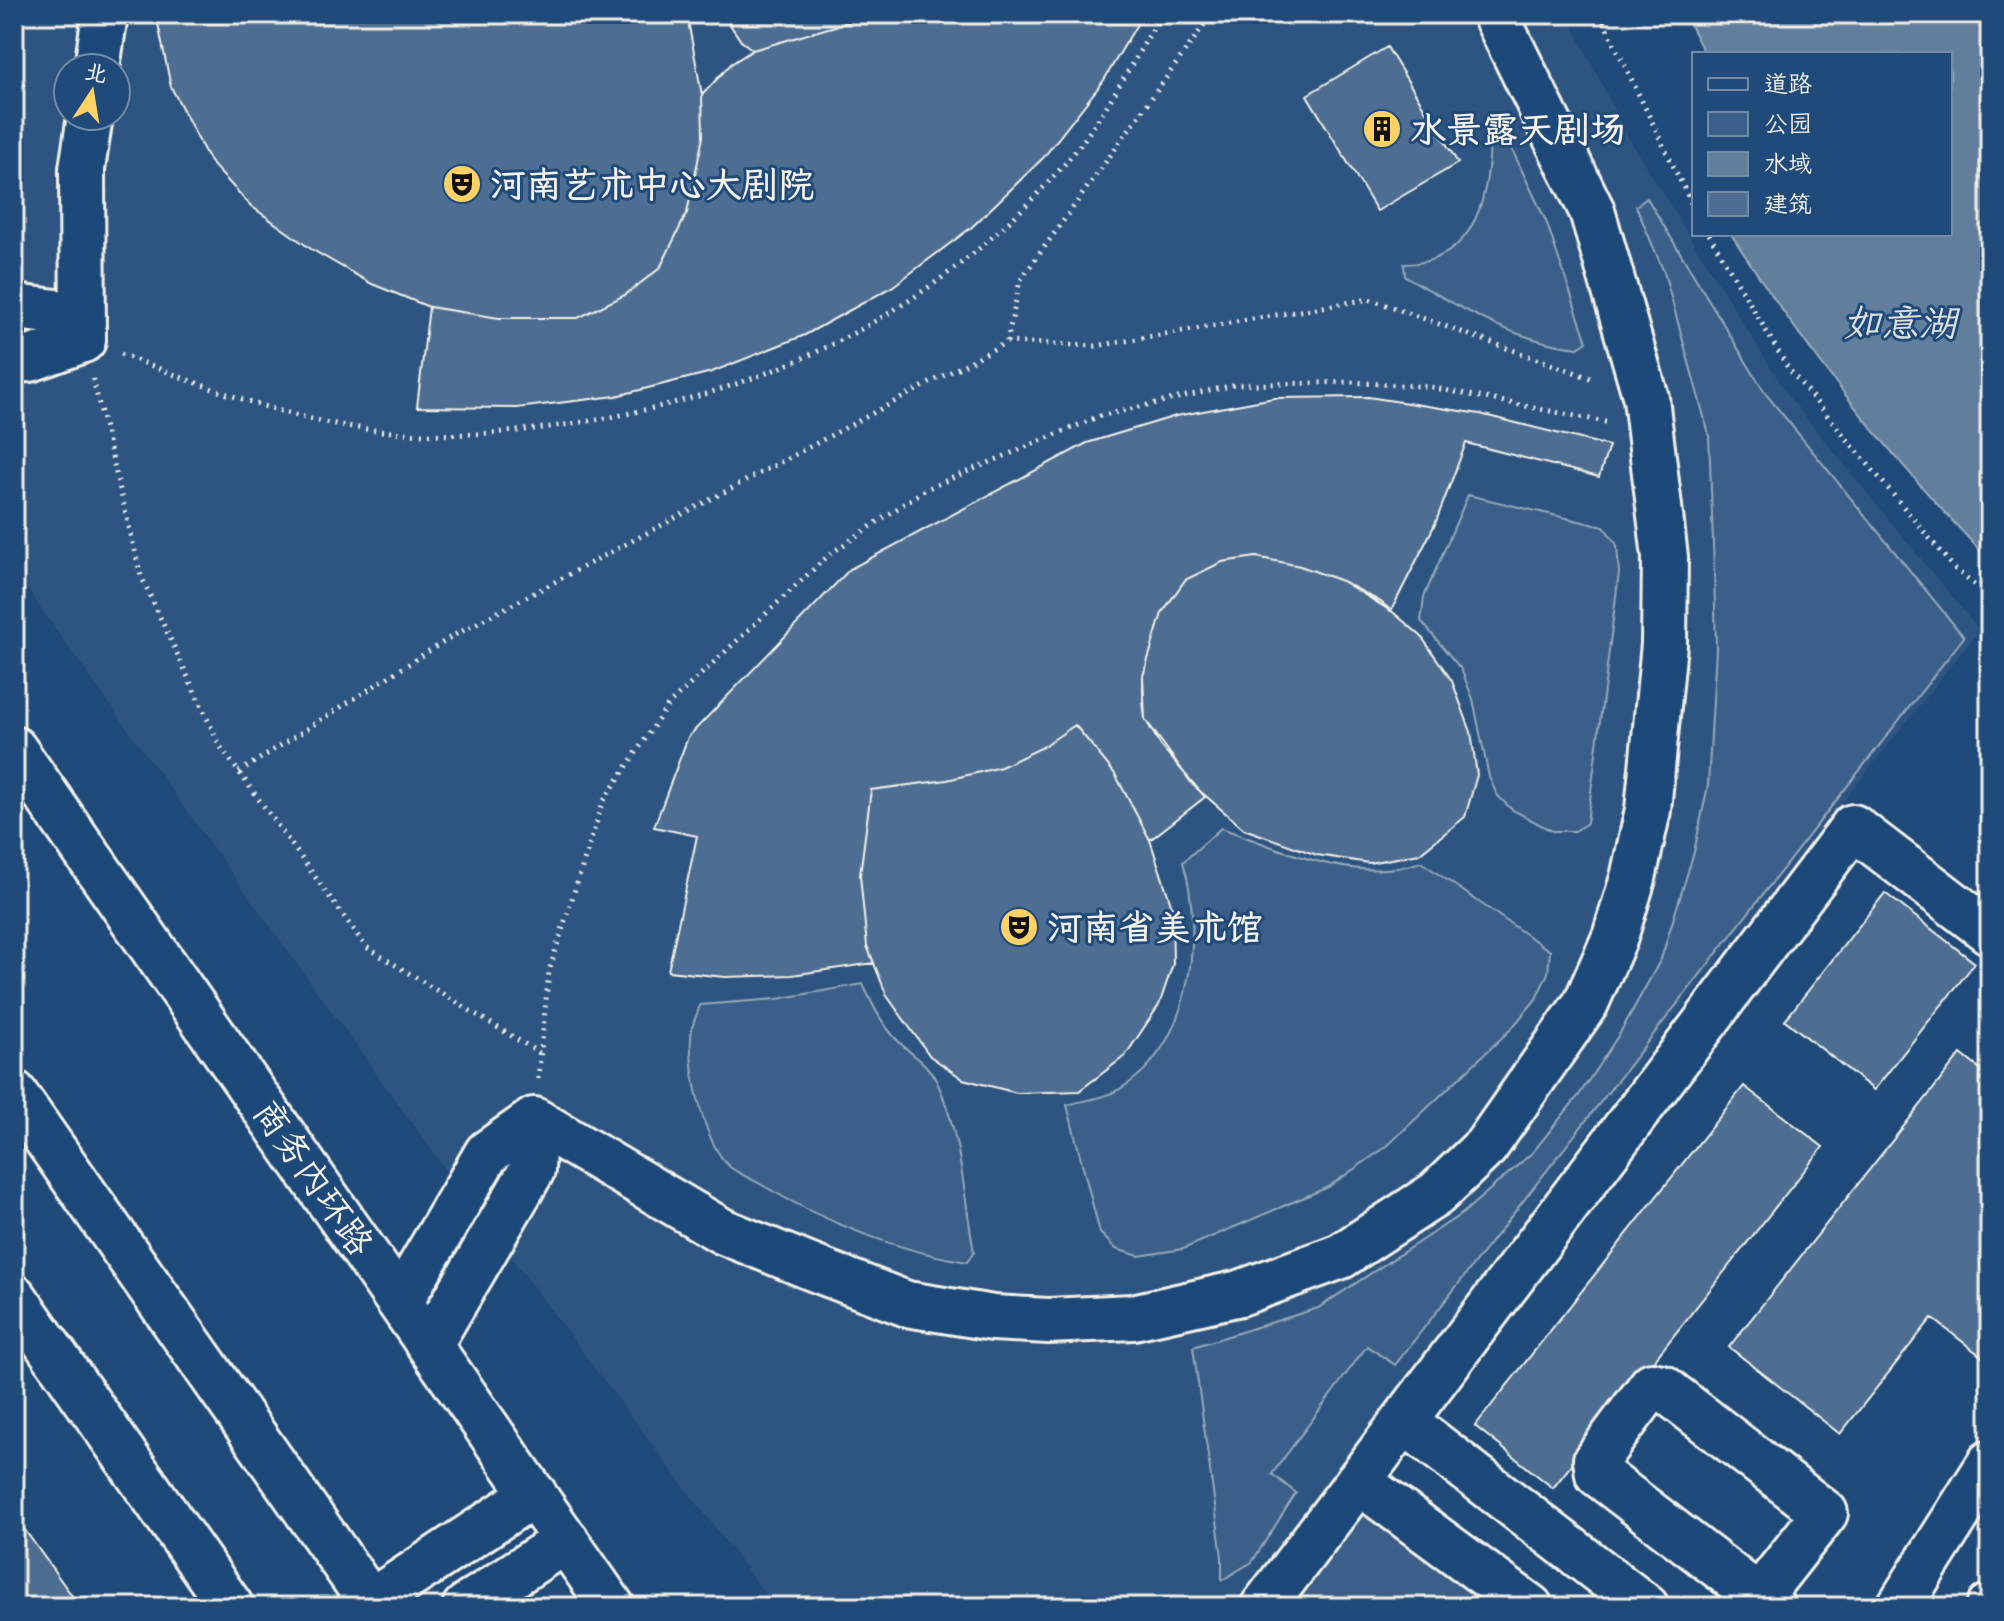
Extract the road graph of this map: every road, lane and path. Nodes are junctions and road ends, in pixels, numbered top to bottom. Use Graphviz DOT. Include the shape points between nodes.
graph roads {
  1 [pos="105,14"];
  2 [pos="1162,14"];
  3 [pos="1212,14"];
  4 [pos="1495,14"];
  5 [pos="1600,14"];
  6 [pos="99,52"];
  7 [pos="88,132"];
  8 [pos="1692,205"];
  9 [pos="1710,236"];
  10 [pos="14,307"];
  11 [pos="83,327"];
  12 [pos="1007,342"];
  13 [pos="14,360"];
  14 [pos="1648,415"];
  15 [pos="1990,598"];
  16 [pos="14,749"];
  17 [pos="239,772"];
  18 [pos="1990,932"];
  19 [pos="541,1054"];
  20 [pos="14,1093"];
  21 [pos="534,1120"];
  22 [pos="14,1297"];
  23 [pos="401,1300"];
  24 [pos="430,1344"];
  25 [pos="1404,1421"];
  26 [pos="1990,1463"];
  27 [pos="1358,1481"];
  28 [pos="534,1494"];
  29 [pos="566,1540"];
  30 [pos="1765,1602"];
  31 [pos="369,1605"];
  32 [pos="231,1607"];
  33 [pos="465,1607"];
  34 [pos="612,1607"];
  35 [pos="1263,1607"];
  36 [pos="1530,1607"];
  37 [pos="1646,1607"];
  38 [pos="1899,1607"];
  1 -- 6 [label="street"];
  2 -- 11 [label="path" via="1065,164 1014,219 934,286 852,337 735,387 631,414 520,433 434,436 359,428 252,404"];
  3 -- 12 [label="path" via="1020,281"];
  4 -- 14 [label="street" via="1592,211"];
  5 -- 8 [label="path"];
  7 -- 11 [label="street" via="82,169"];
  9 -- 15 [label="path" via="1788,368 1955,569"];
  10 -- 11 [label="street"];
  11 -- 13 [label="street" via="30,359"];
  11 -- 17 [label="path" via="141,576 220,746"];
  12 -- 14 [label="path" via="1096,346 1369,299"];
  12 -- 17 [label="path" via="451,637"];
  14 -- 19 [label="path" via="1430,387 1351,382 1234,385 1100,416 926,489 830,554 668,705 603,802 549,971"];
  14 -- 21 [label="street" via="1665,557 1664,644 1648,810 1615,937 1586,1003 1486,1146 1436,1194 1341,1256 1240,1293 1133,1317 993,1318 907,1304 722,1231"];
  16 -- 23 [label="street, 商务内环路"];
  17 -- 19 [label="path" via="366,947"];
  18 -- 25 [label="street" via="1853,827"];
  19 -- 21 [label="path"];
  20 -- 31 [label="street"];
  21 -- 23 [label="street" via="487,1153"];
  21 -- 24 [label="street" via="532,1170"];
  22 -- 32 [label="street"];
  23 -- 24 [label="street, 商务内环路"];
  24 -- 28 [label="street, 商务内环路"];
  25 -- 27 [label="street"];
  25 -- 37 [label="street"];
  26 -- 38 [label="street"];
  27 -- 35 [label="street"];
  27 -- 36 [label="street"];
  28 -- 29 [label="street, 商务内环路"];
  28 -- 31 [label="street"];
  29 -- 33 [label="street"];
  29 -- 34 [label="street, 商务内环路"];
  30 -- 30 [label="street" via="1598,1474 1596,1460 1652,1385 1662,1387 1825,1513"];
}
